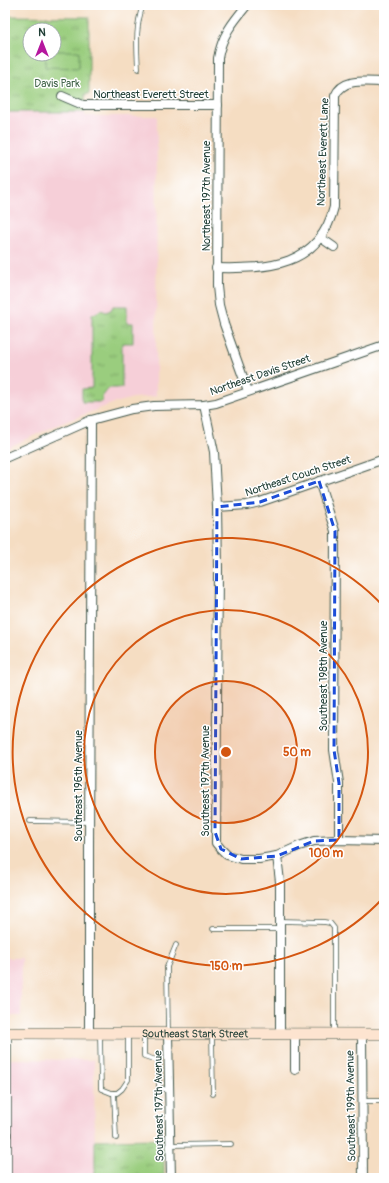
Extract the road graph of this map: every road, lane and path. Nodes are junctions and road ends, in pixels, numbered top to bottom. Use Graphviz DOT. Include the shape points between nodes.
graph roads {
  1 [pos="143,5"];
  2 [pos="248,5"];
  3 [pos="138,69"];
  4 [pos="384,82"];
  5 [pos="62,96"];
  6 [pos="218,105"];
  7 [pos="321,238"];
  8 [pos="334,247"];
  9 [pos="216,268"];
  10 [pos="384,345"];
  11 [pos="248,391"];
  12 [pos="204,405"];
  13 [pos="91,420"];
  14 [pos="5,458"];
  15 [pos="384,459"];
  16 [pos="319,481"];
  17 [pos="217,507"];
  18 [pos="30,821"];
  19 [pos="89,822"];
  20 [pos="339,840"];
  21 [pos="384,841"];
  22 [pos="277,856"];
  23 [pos="280,925"];
  24 [pos="212,929"];
  25 [pos="176,945"];
  26 [pos="7,1034"];
  27 [pos="94,1034"];
  28 [pos="128,1034"];
  29 [pos="144,1034"];
  30 [pos="168,1034"];
  31 [pos="212,1034"];
  32 [pos="280,1034"];
  33 [pos="295,1034"];
  34 [pos="334,1034"];
  35 [pos="362,1034"];
  36 [pos="384,1034"];
  37 [pos="295,1070"];
  38 [pos="169,1091"];
  39 [pos="114,1093"];
  40 [pos="213,1094"];
  41 [pos="362,1101"];
  42 [pos="384,1101"];
  43 [pos="116,1138"];
  44 [pos="231,1144"];
  45 [pos="171,1145"];
  46 [pos="9,1178"];
  47 [pos="171,1178"];
  48 [pos="363,1178"];
  1 -- 3 [label="lane" via="137,28"];
  2 -- 6 [label="street, Northeast 197th Avenue" via="226,32 221,44 218,58"];
  4 -- 7 [label="street, Northeast Everett Lane" via="347,83 337,91 334,207"];
  5 -- 6 [label="street, Northeast Everett Street" via="83,105"];
  6 -- 9 [label="street, Northeast 197th Avenue"];
  7 -- 8 [label="street"];
  7 -- 9 [label="street, Northeast Everett Lane" via="292,260 280,264 247,269"];
  9 -- 11 [label="street, Northeast 197th Avenue" via="219,305"];
  10 -- 11 [label="street, Northeast Davis Street"];
  11 -- 12 [label="street, Northeast Davis Street"];
  12 -- 13 [label="street, Northeast Davis Street" via="143,407"];
  12 -- 17 [label="street" via="214,452"];
  13 -- 14 [label="street, Northeast Davis Street"];
  13 -- 19 [label="street, Southeast 196th Avenue"];
  15 -- 16 [label="street, Northeast Couch Street"];
  16 -- 17 [label="street, Northeast Couch Street" via="260,502"];
  16 -- 20 [label="street, Southeast 198th Avenue" via="335,531 334,750 339,783"];
  17 -- 22 [label="street, Southeast 197th Avenue" via="216,843 226,855 234,858"];
  18 -- 19 [label="lane"];
  19 -- 27 [label="street, Southeast 196th Avenue"];
  20 -- 21 [label="street"];
  20 -- 22 [label="street" via="314,841"];
  22 -- 23 [label="street"];
  23 -- 24 [label="lane"];
  23 -- 32 [label="street"];
  23 -- 34 [label="lane" via="324,922 330,923 334,928"];
  25 -- 30 [label="lane" via="167,967"];
  26 -- 27 [label="main road, Southeast Stark Street"];
  26 -- 46 [label="lane"];
  27 -- 28 [label="main road, Southeast Stark Street"];
  27 -- 39 [label="lane" via="101,1089"];
  28 -- 29 [label="main road, Southeast Stark Street"];
  28 -- 39 [label="lane" via="128,1080 122,1089"];
  29 -- 30 [label="main road, Southeast Stark Street"];
  29 -- 38 [label="lane" via="144,1056 159,1061 159,1087"];
  30 -- 31 [label="main road, Southeast Stark Street"];
  30 -- 38 [label="street, Southeast 197th Avenue"];
  31 -- 32 [label="main road, Southeast Stark Street"];
  31 -- 40 [label="lane"];
  32 -- 33 [label="main road, Southeast Stark Street"];
  33 -- 34 [label="main road, Southeast Stark Street"];
  33 -- 37 [label="street"];
  34 -- 35 [label="main road, Southeast Stark Street"];
  35 -- 36 [label="main road, Southeast Stark Street"];
  35 -- 41 [label="street, Southeast 199th Avenue"];
  38 -- 45 [label="street, Southeast 197th Avenue"];
  39 -- 43 [label="lane"];
  41 -- 42 [label="lane"];
  41 -- 48 [label="street, Southeast 199th Avenue"];
  44 -- 45 [label="lane"];
  45 -- 47 [label="street, Southeast 197th Avenue"];
}
